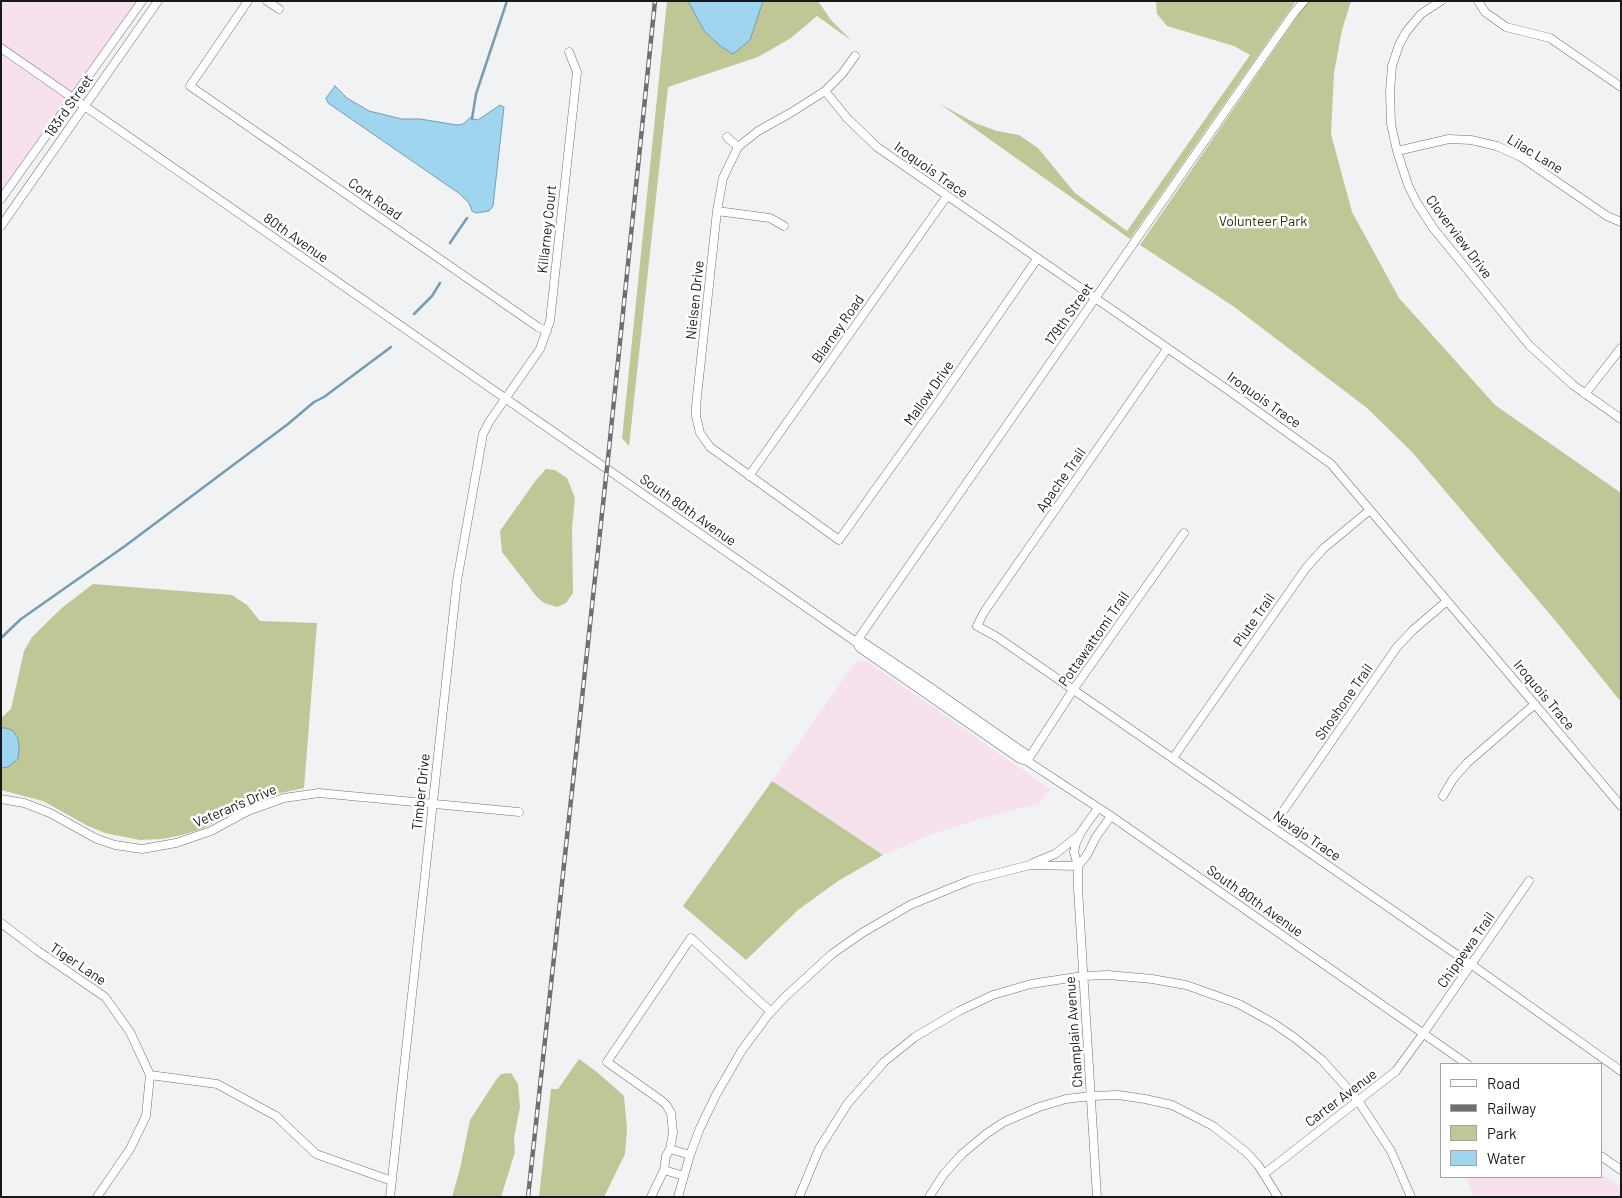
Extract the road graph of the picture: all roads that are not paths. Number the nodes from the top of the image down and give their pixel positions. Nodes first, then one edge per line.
1 (142, 1) edge
2 (158, 1) edge
3 (248, 1) edge
4 (267, 1) edge
5 (1304, 1) edge
6 (1441, 1) edge
7 (1478, 1) edge
8 (279, 9) dead end
9 (1, 48) edge
10 (569, 52) dead end
11 (855, 56) dead end
12 (1621, 87) edge
13 (825, 91) junction
14 (73, 99) junction
15 (84, 107) junction
16 (727, 137) dead end
17 (738, 147) junction
18 (1397, 151) junction
19 (947, 196) junction
20 (1, 199) edge
21 (717, 211) junction
22 (1621, 222) edge
23 (1, 226) edge
24 (784, 226) dead end
25 (1037, 259) junction
26 (1095, 299) junction
27 (548, 331) junction
28 (1621, 348) edge
29 (1167, 349) junction
30 (1584, 394) junction
31 (505, 398) junction
32 (1621, 419) edge
33 (749, 476) junction
34 (1370, 510) junction
35 (1184, 533) dead end
36 (839, 540) joint
37 (1447, 601) junction
38 (977, 626) joint
39 (856, 642) junction
40 (1073, 690) junction
41 (1535, 704) junction
42 (1173, 758) junction
43 (1027, 760) junction
44 (1443, 796) dead end
45 (1, 799) edge
46 (432, 803) junction
47 (1621, 806) edge
48 (1098, 808) junction
49 (519, 812) dead end
50 (1111, 816) junction
51 (1272, 827) junction
52 (1081, 832) junction
53 (1030, 865) junction
54 (1078, 866) junction
55 (1530, 881) dead end
56 (1, 922) edge
57 (1472, 965) junction
58 (1083, 976) junction
59 (772, 1012) junction
60 (1423, 1034) junction
61 (1466, 1063) edge
62 (1621, 1071) edge
63 (150, 1075) junction
64 (1090, 1096) junction
65 (1358, 1099) junction
66 (670, 1148) junction
67 (690, 1155) junction
68 (1602, 1157) edge
69 (664, 1170) junction
70 (1621, 1170) edge
71 (1264, 1174) junction
72 (684, 1176) junction
73 (392, 1181) junction
74 (97, 1197) edge
75 (390, 1197) edge
76 (651, 1197) edge
77 (678, 1197) edge
78 (799, 1197) edge
79 (928, 1197) edge
80 (1097, 1197) edge
81 (1278, 1197) edge
82 (1411, 1197) edge

1 - 14 street, 183rd Street
2 - 15 street, 183rd Street
3 - 27 street, Cork Road
4 - 8 street
5 - 26 street, 179th Street
6 - 18 street, Cloverview Drive
7 - 12 street
9 - 14 street
10 - 27 street, Killarney Court
11 - 13 street, Nielsen Drive
13 - 17 street, Nielsen Drive
13 - 19 street, Iroquois Trace
14 - 15 street, 80th Avenue
14 - 20 street, 183rd Street
15 - 23 street, 183rd Street
15 - 31 street, 80th Avenue
16 - 17 street
17 - 21 street, Nielsen Drive
18 - 22 street, Lilac Lane
18 - 30 street, Cloverview Drive
19 - 25 street, Iroquois Trace
19 - 33 street, Blarney Road
21 - 24 street
21 - 33 street, Nielsen Drive
25 - 26 street, Iroquois Trace
25 - 36 street, Mallow Drive
26 - 29 street, Iroquois Trace
26 - 39 street, 179th Street
27 - 31 street, Killarney Court
28 - 30 street
29 - 34 street, Iroquois Trace
29 - 38 street, Apache Trail
30 - 32 street, Cloverview Drive
31 - 39 street, South 80th Avenue
31 - 46 street, Timber Drive
33 - 36 street, Nielsen Drive
34 - 37 street, Iroquois Trace
34 - 42 street, Piute Trail
35 - 40 street, Pottawattomi Trail
37 - 41 street, Iroquois Trace
37 - 51 street, Shoshone Trail
38 - 40 street, Navajo Trace
39 - 43 street, South 80th Avenue
40 - 42 street, Navajo Trace
40 - 43 street, Pottawattomi Trail
41 - 44 street
41 - 47 street, Iroquois Trace
42 - 51 street, Navajo Trace
43 - 48 street, South 80th Avenue
45 - 46 street, Veteran's Drive
46 - 49 street, Veteran's Drive
46 - 73 street, Timber Drive
48 - 50 street, South 80th Avenue
48 - 52 street, Champlain Avenue
50 - 54 street
50 - 60 street, South 80th Avenue
51 - 57 street, Navajo Trace
52 - 53 street
52 - 54 street, Champlain Avenue
53 - 54 street
53 - 59 street
54 - 58 street, Champlain Avenue
55 - 57 street, Chippewa Trail
56 - 63 street, Tiger Lane
57 - 60 street, Chippewa Trail
57 - 62 street, Navajo Trace
58 - 64 street, Champlain Avenue
58 - 65 street
58 - 78 street
59 - 66 street
59 - 67 street
60 - 61 street, South 80th Avenue
60 - 65 street, Carter Avenue
63 - 73 street
63 - 74 street
64 - 71 street
64 - 79 street
64 - 80 street, Champlain Avenue
65 - 71 street, Carter Avenue
65 - 82 street
66 - 67 street
66 - 69 street
67 - 72 street
68 - 70 street
69 - 72 street
69 - 76 street
71 - 81 street
72 - 77 street
73 - 75 street, Timber Drive

